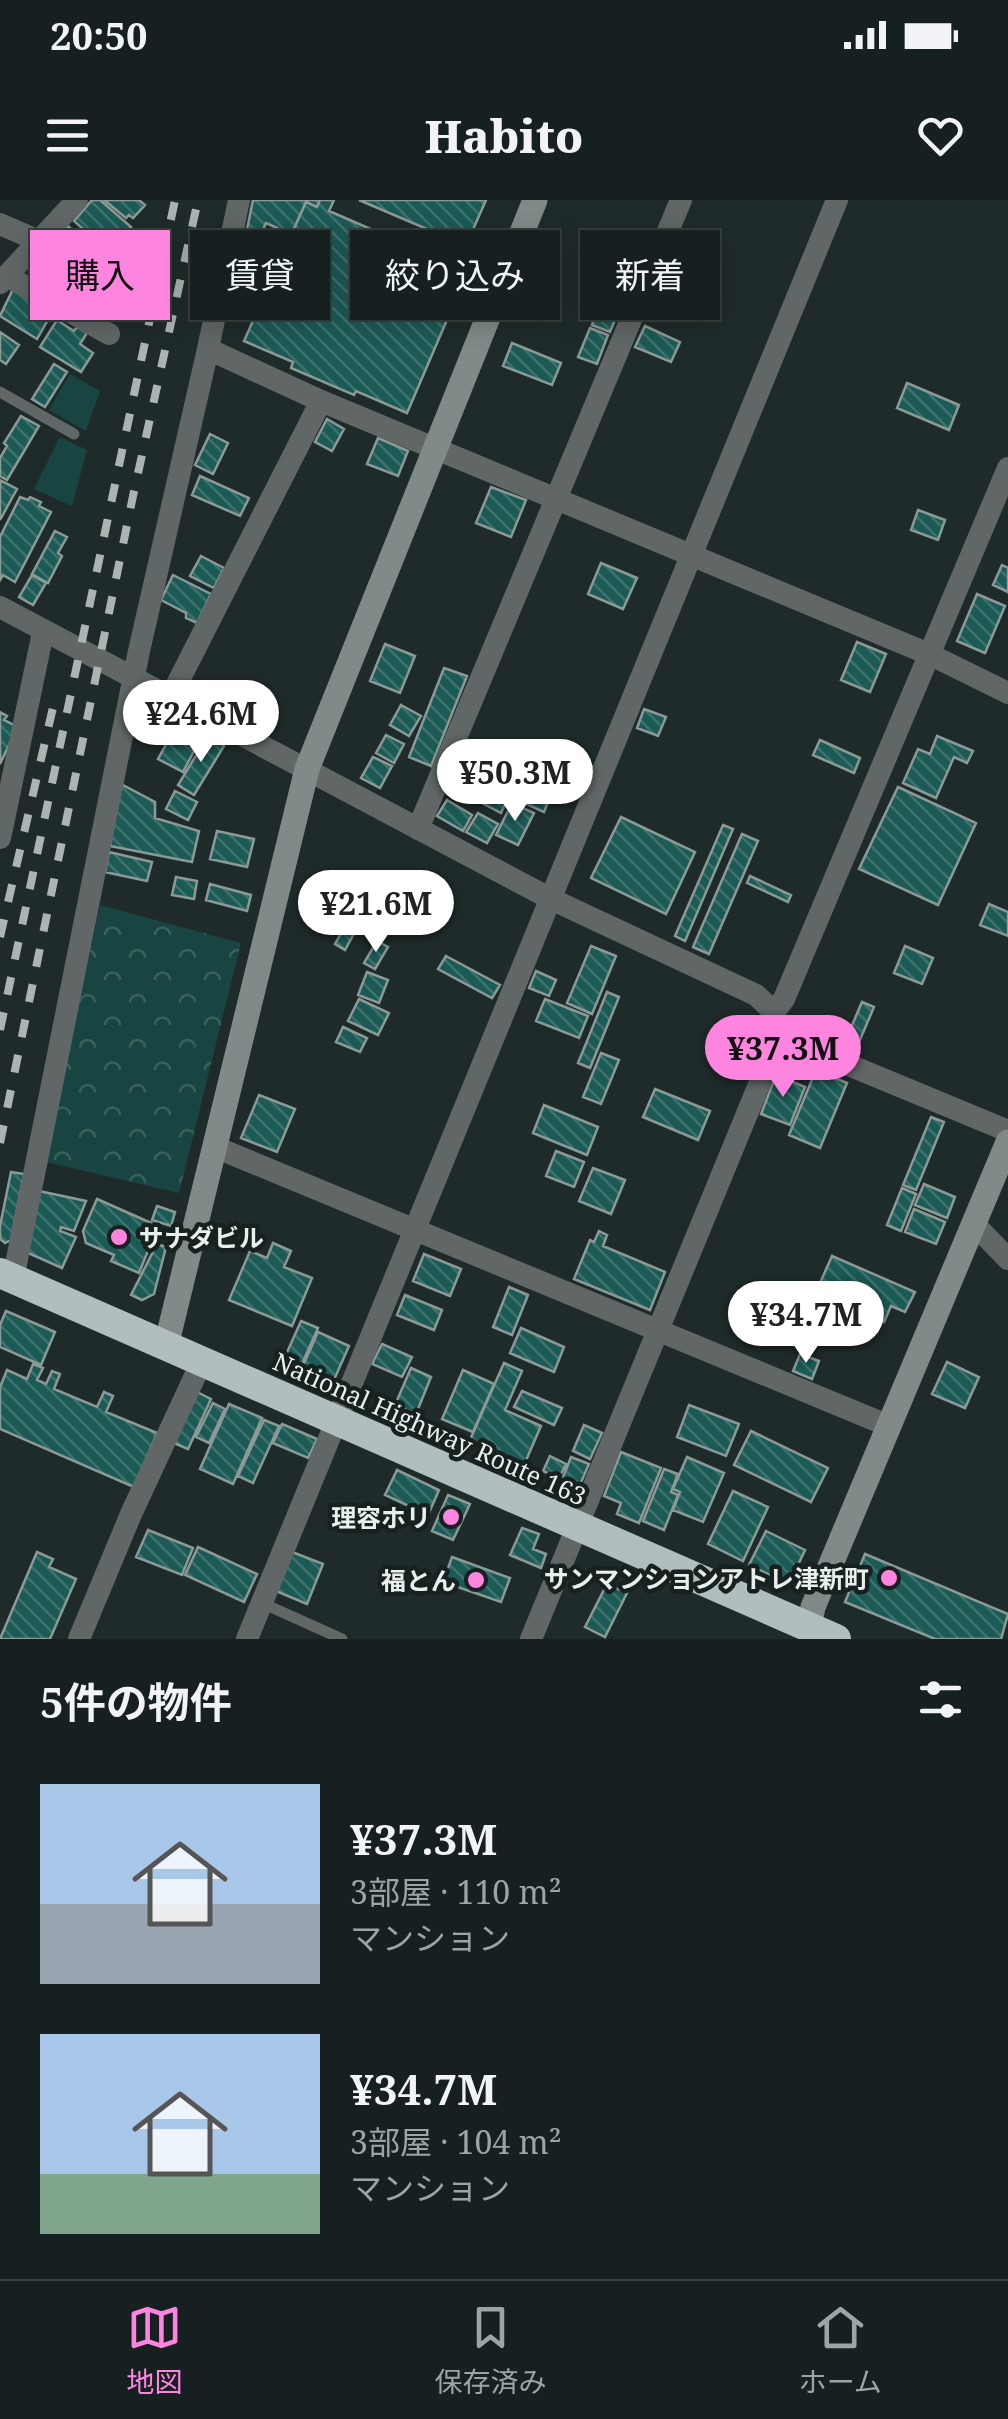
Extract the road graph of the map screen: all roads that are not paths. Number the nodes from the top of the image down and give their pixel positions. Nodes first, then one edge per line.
1 (76, 200) edge
2 (240, 200) edge
3 (535, 200) edge
4 (681, 200) edge
5 (830, 202) edge
6 (0, 224) edge
7 (49, 230) edge
8 (30, 237) edge
9 (30, 251) edge
10 (4, 279) edge
11 (109, 334) dead end
12 (208, 349) junction
13 (0, 392) edge
14 (322, 401) junction
15 (74, 434) dead end
16 (435, 448) junction
17 (1008, 468) edge
18 (556, 499) junction
19 (692, 554) junction
20 (0, 607) edge
21 (43, 632) junction
22 (931, 655) junction
23 (135, 678) junction
24 (1008, 693) edge
25 (171, 696) junction
26 (307, 770) junction
27 (3, 803) edge
28 (418, 828) junction
29 (0, 838) edge
30 (551, 899) junction
31 (774, 1012) junction
32 (779, 1036) junction
33 (1008, 1131) edge
34 (1008, 1142) edge
35 (215, 1148) junction
36 (974, 1224) junction
37 (414, 1230) junction
38 (1008, 1259) edge
39 (6, 1276) edge
40 (659, 1330) junction
41 (166, 1346) junction
42 (202, 1361) junction
43 (338, 1420) junction
44 (889, 1426) junction
45 (578, 1526) junction
46 (262, 1603) junction
47 (816, 1635) edge
48 (80, 1639) edge
49 (247, 1639) edge
50 (342, 1639) edge
51 (530, 1639) edge

1 - 7 street
2 - 12 street
3 - 16 street
4 - 18 street
5 - 19 street
6 - 8 street
9 - 10 street
10 - 11 street
12 - 14 street
12 - 23 street
13 - 15 lane
14 - 16 street
14 - 25 street
16 - 18 street
16 - 26 street
17 - 22 street
18 - 19 street
18 - 28 street
19 - 22 street
19 - 30 street
20 - 21 street
21 - 23 street
21 - 27 street
22 - 24 street
22 - 31 street
23 - 25 street
23 - 39 street
25 - 26 street
26 - 28 street
26 - 35 street
27 - 29 street
28 - 30 street
30 - 31 street
30 - 37 street
31 - 32 street
32 - 33 street
32 - 40 street
34 - 36 street
35 - 37 street
35 - 41 street
36 - 38 street
36 - 44 street
37 - 40 street
37 - 43 street
39 - 41 highway, National Highway Route 163
40 - 44 street
40 - 45 street
41 - 42 highway, National Highway Route 163
42 - 43 highway, National Highway Route 163
42 - 48 street
43 - 45 highway, National Highway Route 163
43 - 46 street
44 - 47 street
45 - 47 highway, National Highway Route 163
45 - 51 street
46 - 49 street
46 - 50 lane

